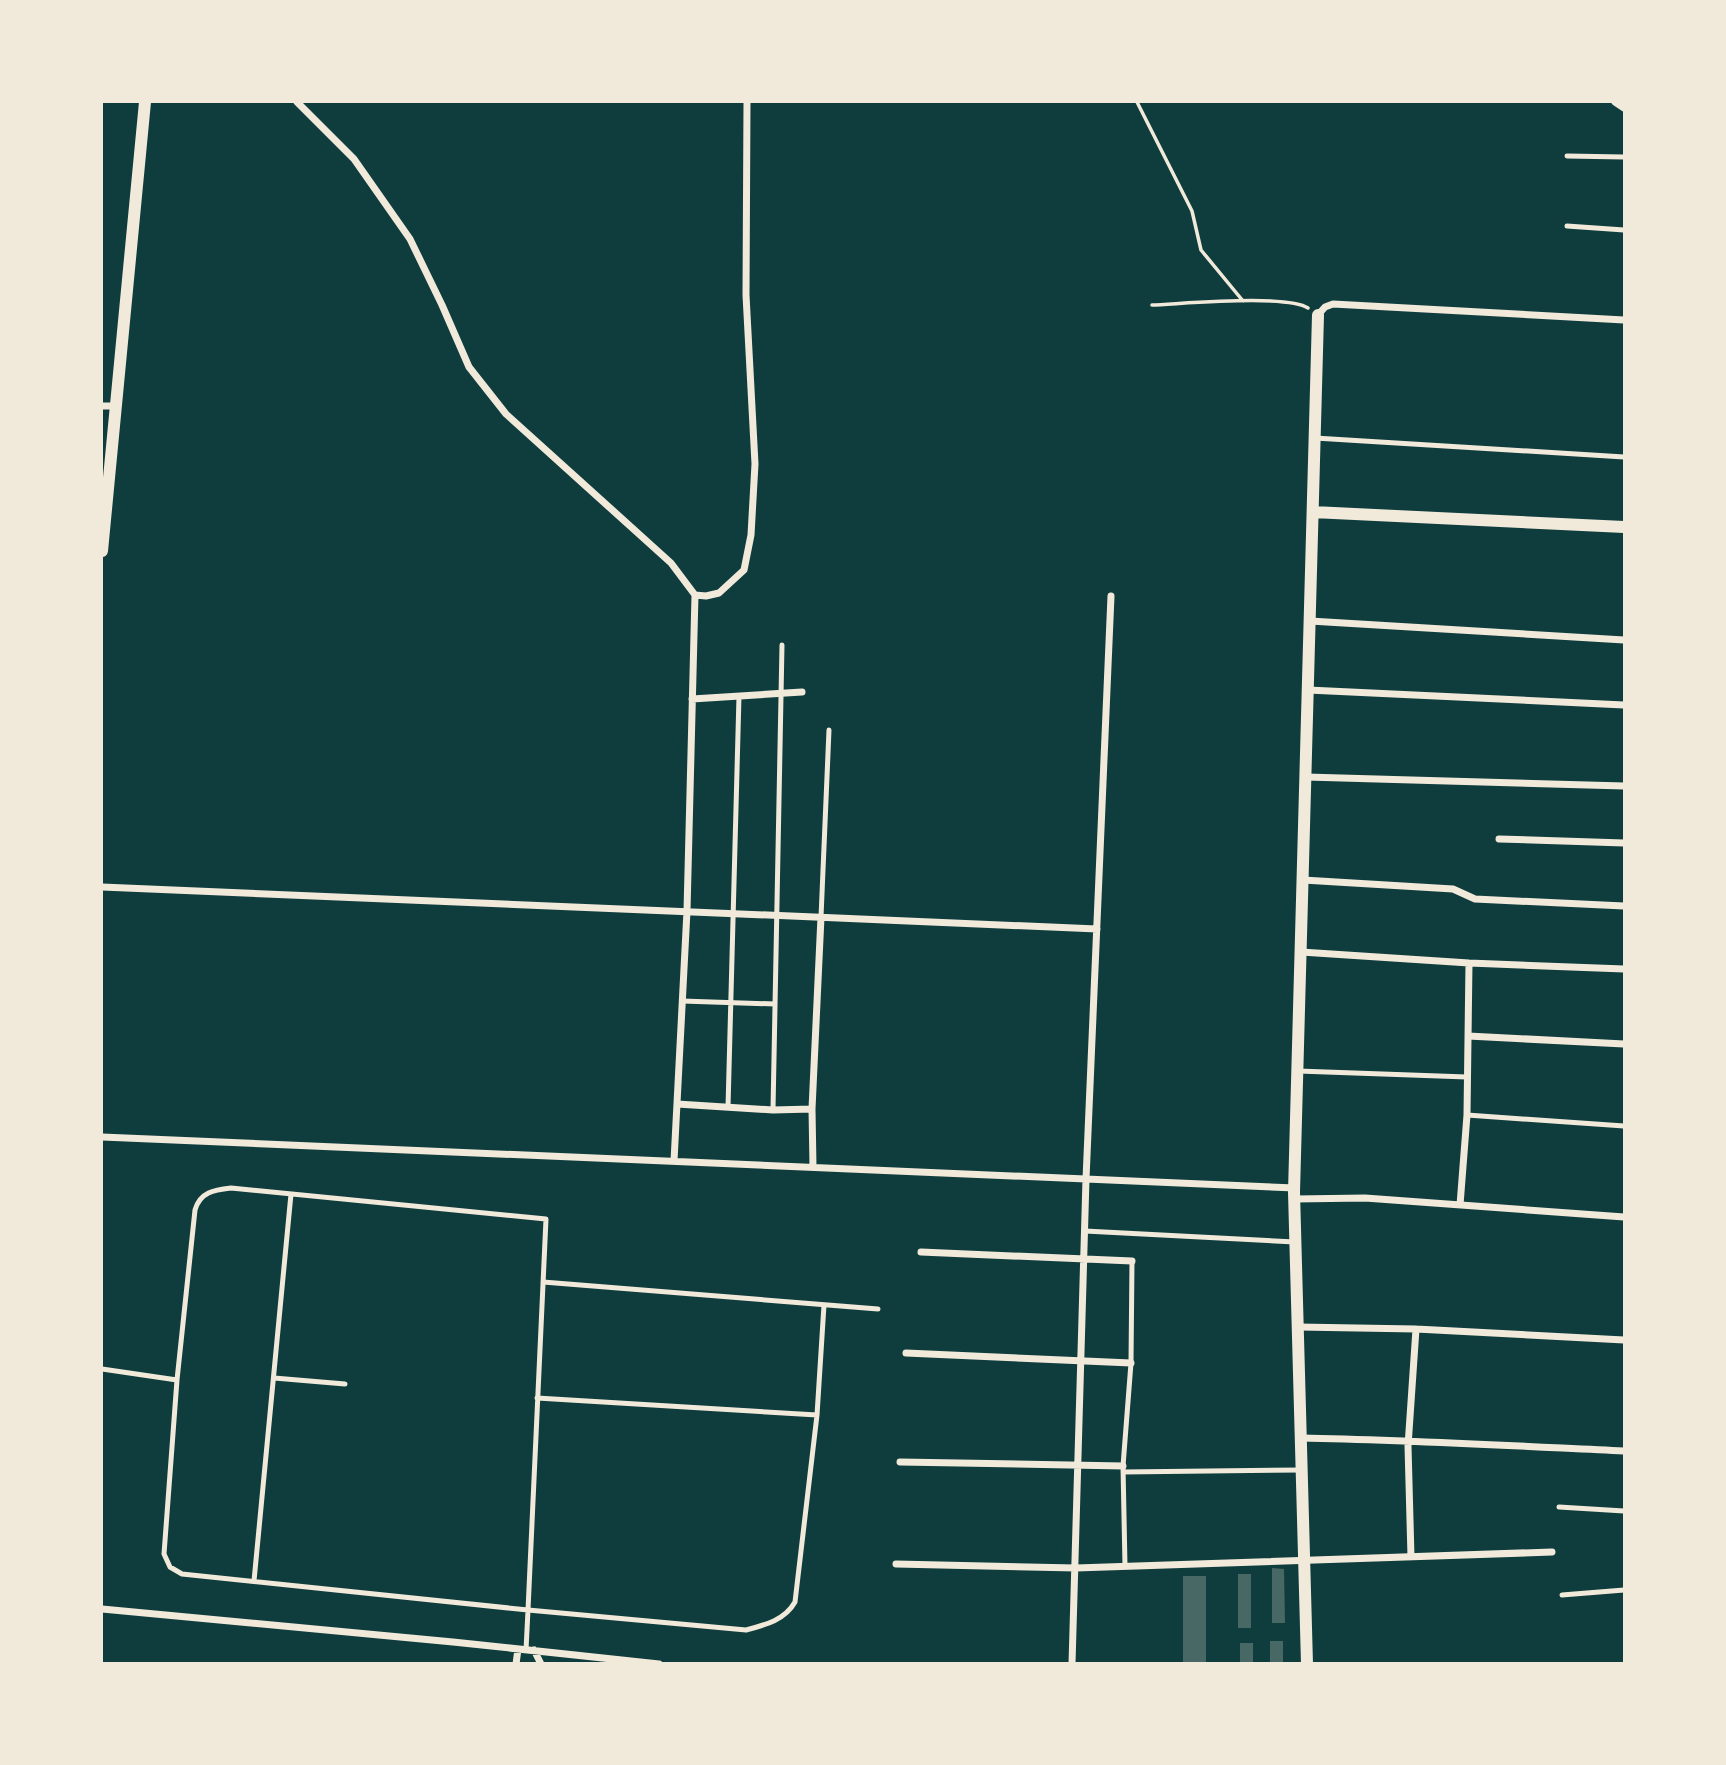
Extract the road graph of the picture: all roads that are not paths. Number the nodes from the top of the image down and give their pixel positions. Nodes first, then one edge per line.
1 (145, 102) edge
2 (297, 102) edge
3 (747, 102) edge
4 (1615, 102) edge
5 (1625, 108) edge
6 (1567, 156) dead end
7 (1625, 157) edge
8 (1567, 226) dead end
9 (1625, 230) edge
10 (1318, 315) joint
11 (1625, 320) edge
12 (115, 406) junction
13 (102, 407) edge
14 (1315, 438) junction
15 (1625, 457) edge
16 (1313, 512) junction
17 (1625, 527) edge
18 (102, 551) edge
19 (695, 595) junction
20 (1111, 596) dead end
21 (1310, 621) junction
22 (1625, 640) edge
23 (782, 645) dead end
24 (1308, 690) junction
25 (802, 692) dead end
26 (781, 694) junction
27 (739, 696) junction
28 (692, 699) junction
29 (1625, 705) edge
30 (829, 730) dead end
31 (1306, 777) junction
32 (1625, 786) edge
33 (1499, 839) dead end
34 (1625, 844) edge
35 (1303, 880) junction
36 (102, 887) edge
37 (1625, 906) edge
38 (687, 911) junction
39 (733, 913) junction
40 (778, 915) junction
41 (821, 917) junction
42 (1097, 929) junction
43 (1301, 952) junction
44 (1469, 963) junction
45 (1625, 969) edge
46 (682, 1001) junction
47 (731, 1003) junction
48 (775, 1004) junction
49 (1468, 1036) junction
50 (1625, 1044) edge
51 (1298, 1071) junction
52 (1467, 1077) junction
53 (677, 1104) junction
54 (728, 1107) junction
55 (812, 1109) junction
56 (773, 1110) junction
57 (1467, 1115) junction
58 (1625, 1126) edge
59 (102, 1137) edge
60 (674, 1161) junction
61 (813, 1167) junction
62 (1086, 1179) junction
63 (1295, 1193) junction
64 (291, 1194) junction
65 (1460, 1205) junction
66 (1625, 1217) edge
67 (1085, 1231) junction
68 (1296, 1242) junction
69 (921, 1252) dead end
70 (1084, 1259) junction
71 (1132, 1261) joint
72 (543, 1282) junction
73 (824, 1305) junction
74 (878, 1309) dead end
75 (1298, 1327) junction
76 (1416, 1329) junction
77 (1625, 1340) edge
78 (905, 1353) dead end
79 (1081, 1361) junction
80 (1131, 1363) junction
81 (102, 1369) edge
82 (274, 1378) junction
83 (177, 1380) junction
84 (345, 1384) dead end
85 (537, 1398) junction
86 (817, 1415) junction
87 (1301, 1438) junction
88 (1408, 1440) junction
89 (1625, 1451) edge
90 (900, 1462) dead end
91 (1078, 1465) junction
92 (1123, 1469) junction
93 (1302, 1470) junction
94 (1559, 1507) dead end
95 (1625, 1511) edge
96 (1552, 1552) dead end
97 (1410, 1557) junction
98 (1304, 1560) junction
99 (895, 1564) dead end
100 (1125, 1566) junction
101 (1076, 1568) junction
102 (254, 1581) junction
103 (1625, 1590) edge
104 (1562, 1595) dead end
105 (102, 1609) edge
106 (528, 1609) junction
107 (526, 1650) junction
108 (516, 1664) edge
109 (541, 1664) edge
110 (659, 1664) edge
111 (1072, 1664) edge
112 (1307, 1664) edge

1 - 12 street
2 - 19 street
3 - 19 street
4 - 5 street
6 - 7 lane
8 - 9 lane
10 - 11 street
10 - 14 street
12 - 13 street
12 - 18 street
14 - 15 lane
14 - 16 street
16 - 17 street
16 - 21 street
19 - 28 street
20 - 42 street
21 - 22 street
21 - 24 street
23 - 26 lane
24 - 29 street
24 - 31 street
25 - 26 street
26 - 27 street
26 - 40 lane
27 - 28 street
27 - 39 lane
28 - 38 street
30 - 41 lane
31 - 32 street
31 - 35 street
33 - 34 street
35 - 37 street
35 - 43 street
36 - 38 street
38 - 39 street
38 - 46 street
39 - 40 street
39 - 47 lane
40 - 41 street
40 - 48 lane
41 - 42 street
41 - 55 street
42 - 62 street
43 - 44 street
43 - 51 street
44 - 45 street
44 - 49 street
46 - 47 lane
46 - 53 street
47 - 48 lane
47 - 54 lane
48 - 56 lane
49 - 50 street
49 - 52 street
51 - 52 lane
51 - 63 street
52 - 57 street
53 - 54 street
53 - 60 street
54 - 56 street
55 - 56 street
55 - 61 street
57 - 58 lane
57 - 65 street
59 - 60 street
60 - 61 street
61 - 62 street
62 - 63 street
62 - 67 street
63 - 65 street
63 - 68 street
64 - 72 lane
64 - 82 lane
64 - 83 lane
65 - 66 street
67 - 68 lane
67 - 70 street
68 - 75 street
69 - 70 street
70 - 71 street
70 - 79 street
71 - 80 lane
72 - 73 lane
72 - 85 lane
73 - 74 lane
73 - 86 lane
75 - 76 street
75 - 87 street
76 - 77 street
76 - 88 street
78 - 79 street
79 - 80 street
79 - 91 street
80 - 92 lane
81 - 83 lane
82 - 84 lane
82 - 102 lane
83 - 102 lane
85 - 86 lane
85 - 106 lane
86 - 106 lane
87 - 88 street
87 - 93 street
88 - 89 street
88 - 97 street
90 - 91 street
91 - 92 street
91 - 101 street
92 - 93 lane
92 - 100 lane
93 - 98 street
94 - 95 lane
96 - 97 street
97 - 98 street
98 - 100 street
98 - 112 street
99 - 101 street
100 - 101 street
101 - 111 street
102 - 106 lane
103 - 104 lane
105 - 107 street
106 - 107 lane
107 - 108 street
107 - 109 street
107 - 110 street

